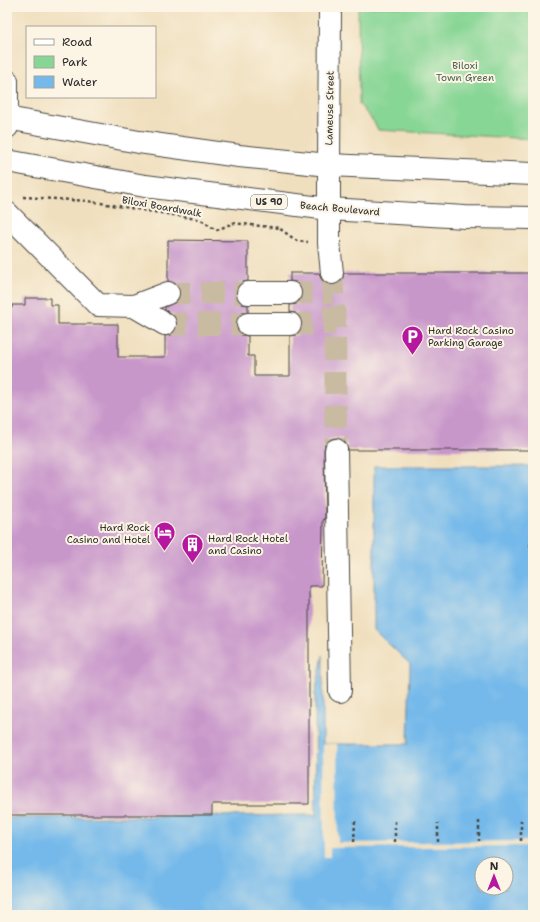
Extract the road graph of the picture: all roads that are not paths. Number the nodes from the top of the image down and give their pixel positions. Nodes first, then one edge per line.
1 (330, 7) edge
2 (7, 82) edge
3 (7, 118) edge
4 (7, 126) edge
5 (7, 161) edge
6 (328, 165) junction
7 (533, 174) edge
8 (329, 209) junction
9 (7, 213) edge
10 (533, 218) edge
11 (332, 273) tunnel mouth
12 (248, 292) tunnel mouth
13 (290, 292) tunnel mouth
14 (168, 293) tunnel mouth
15 (134, 306) junction
16 (165, 324) tunnel mouth
17 (248, 324) tunnel mouth
18 (290, 324) tunnel mouth
19 (336, 450) tunnel mouth
20 (340, 691) dead end

1 - 6 main road, Lameuse Street
2 - 3 main road
3 - 4 main road
3 - 6 main road
5 - 8 main road, Beach Boulevard / US 90
6 - 7 main road
6 - 8 main road, Lameuse Street
8 - 10 main road, Beach Boulevard / US 90
8 - 11 main road, Lameuse Street
9 - 15 main road
12 - 13 main road
14 - 15 main road
15 - 16 main road
17 - 18 main road
19 - 20 main road

